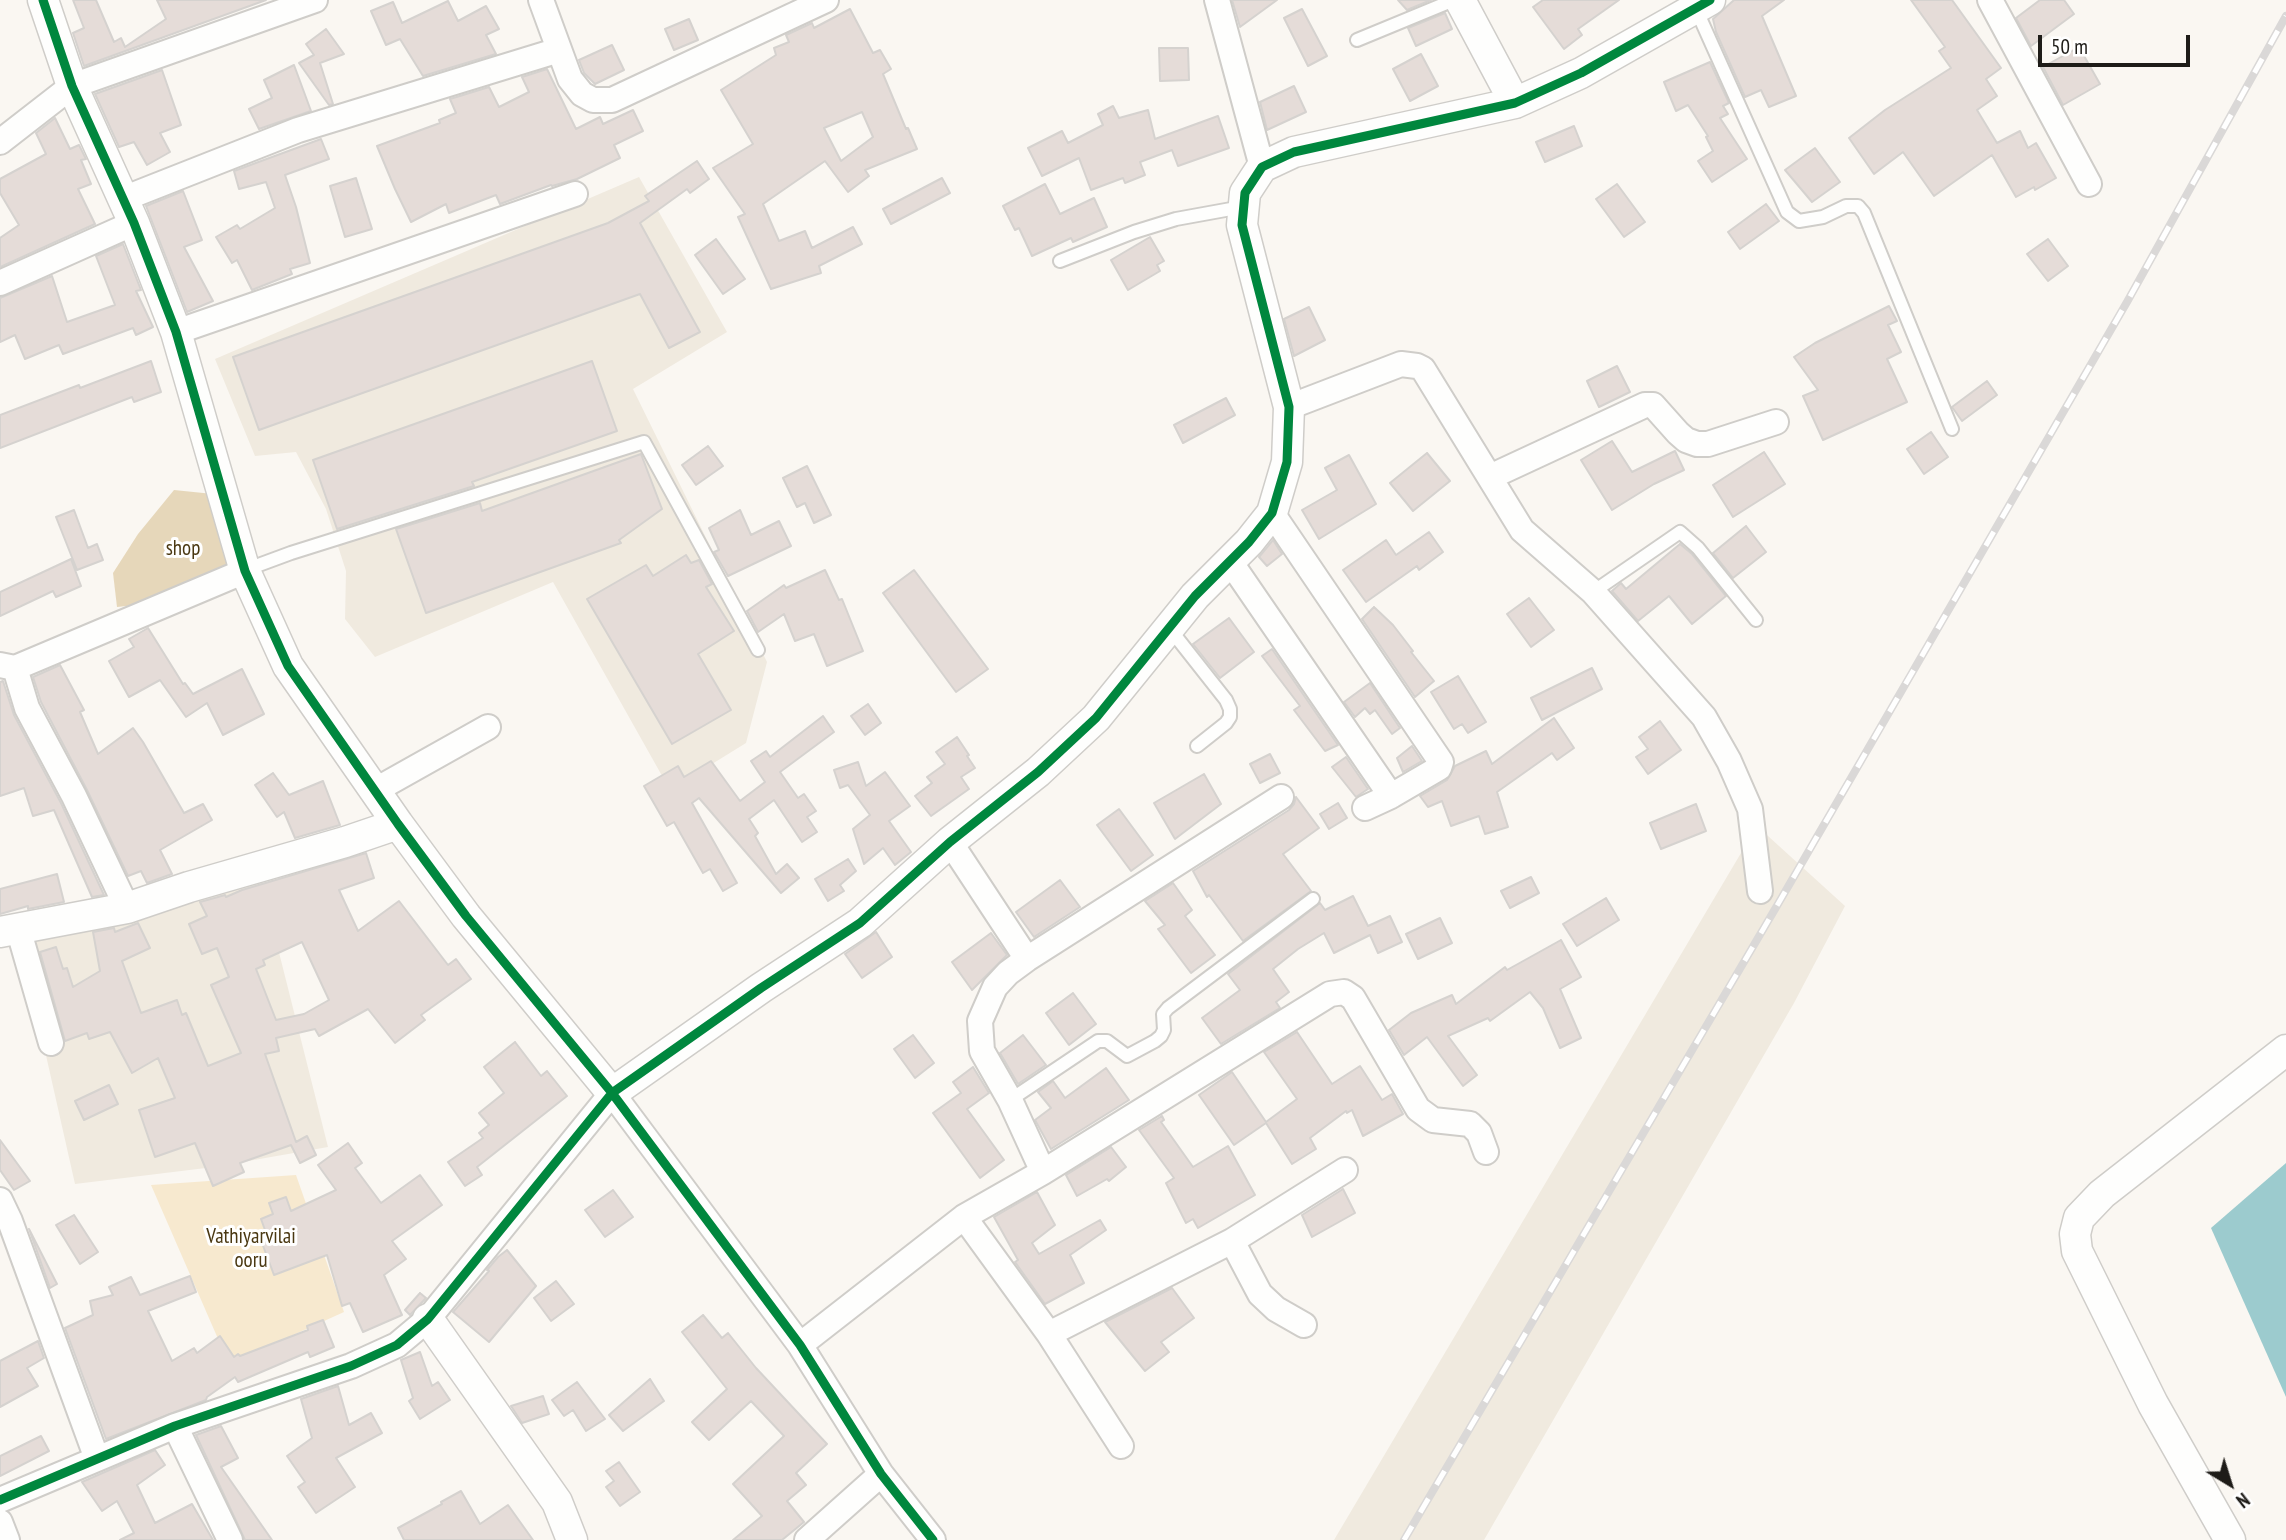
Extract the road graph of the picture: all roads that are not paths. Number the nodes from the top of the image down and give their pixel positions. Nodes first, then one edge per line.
1 (43, 0) edge
2 (315, 0) edge
3 (541, 0) edge
4 (826, 0) edge
5 (1217, 0) edge
6 (1454, 0) edge
7 (1460, 0) edge
8 (1990, 0) edge
9 (1703, 5) edge
10 (786, 9) edge
11 (1357, 40) dead end
12 (559, 50) junction
13 (72, 86) junction
14 (1515, 103) junction
15 (0, 142) edge
16 (1262, 167) junction
17 (2089, 184) dead end
18 (575, 194) dead end
19 (1242, 207) junction
20 (128, 211) junction
21 (1060, 261) dead end
22 (0, 283) edge
23 (176, 332) junction
24 (1289, 407) junction
25 (1776, 422) dead end
26 (1952, 429) dead end
27 (1490, 477) junction
28 (1272, 513) junction
29 (1230, 560) junction
30 (256, 566) junction
31 (1593, 592) junction
32 (1756, 620) dead end
33 (1170, 628) junction
34 (758, 650) dead end
35 (8, 666) edge
36 (488, 727) dead end
37 (1197, 746) dead end
38 (374, 791) junction
39 (1391, 796) junction
40 (1281, 797) dead end
41 (1365, 808) dead end
42 (398, 824) junction
43 (950, 842) junction
44 (1760, 891) dead end
45 (1313, 899) dead end
46 (127, 908) junction
47 (9, 930) edge
48 (1027, 959) junction
49 (51, 1042) dead end
50 (2286, 1050) edge
51 (612, 1093) junction
52 (1010, 1100) junction
53 (1486, 1152) dead end
54 (1345, 1170) dead end
55 (1043, 1172) junction
56 (0, 1199) edge
57 (964, 1217) junction
58 (1232, 1241) junction
59 (428, 1319) junction
60 (1304, 1325) dead end
61 (1049, 1334) junction
62 (800, 1345) junction
63 (175, 1426) junction
64 (1121, 1446) dead end
65 (97, 1459) junction
66 (881, 1475) junction
67 (0, 1500) edge
68 (0, 1522) edge
69 (7, 1540) edge
70 (230, 1540) edge
71 (572, 1540) edge
72 (807, 1540) edge
73 (933, 1540) edge
74 (2230, 1540) edge

1 - 13 street
2 - 13 street
3 - 12 street
4 - 10 street
5 - 16 street
6 - 11 lane
7 - 14 street
8 - 17 street
9 - 14 street
9 - 26 lane
10 - 12 street
12 - 20 street
13 - 15 street
13 - 20 street
14 - 16 street
16 - 19 street
18 - 23 street
19 - 21 lane
19 - 24 street
20 - 22 street
20 - 23 street
23 - 30 street
24 - 27 street
24 - 28 street
25 - 27 street
27 - 31 street
28 - 29 street
28 - 39 street
29 - 33 street
29 - 39 street
30 - 34 lane
30 - 35 street
30 - 38 street
31 - 32 lane
31 - 44 street
33 - 37 lane
33 - 43 street
35 - 46 street
36 - 38 street
38 - 42 street
39 - 41 street
40 - 48 street
42 - 46 street
42 - 51 street
43 - 48 street
43 - 51 street
45 - 52 lane
46 - 47 street
47 - 49 street
48 - 52 street
50 - 74 street
51 - 59 street
51 - 62 street
52 - 55 street
53 - 55 street
54 - 58 street
55 - 57 street
56 - 65 street
57 - 61 street
57 - 62 street
58 - 60 street
58 - 61 street
59 - 63 street
59 - 71 street
61 - 64 street
62 - 66 street
63 - 65 street
63 - 70 street
65 - 67 street
66 - 72 street
66 - 73 street
68 - 69 street

